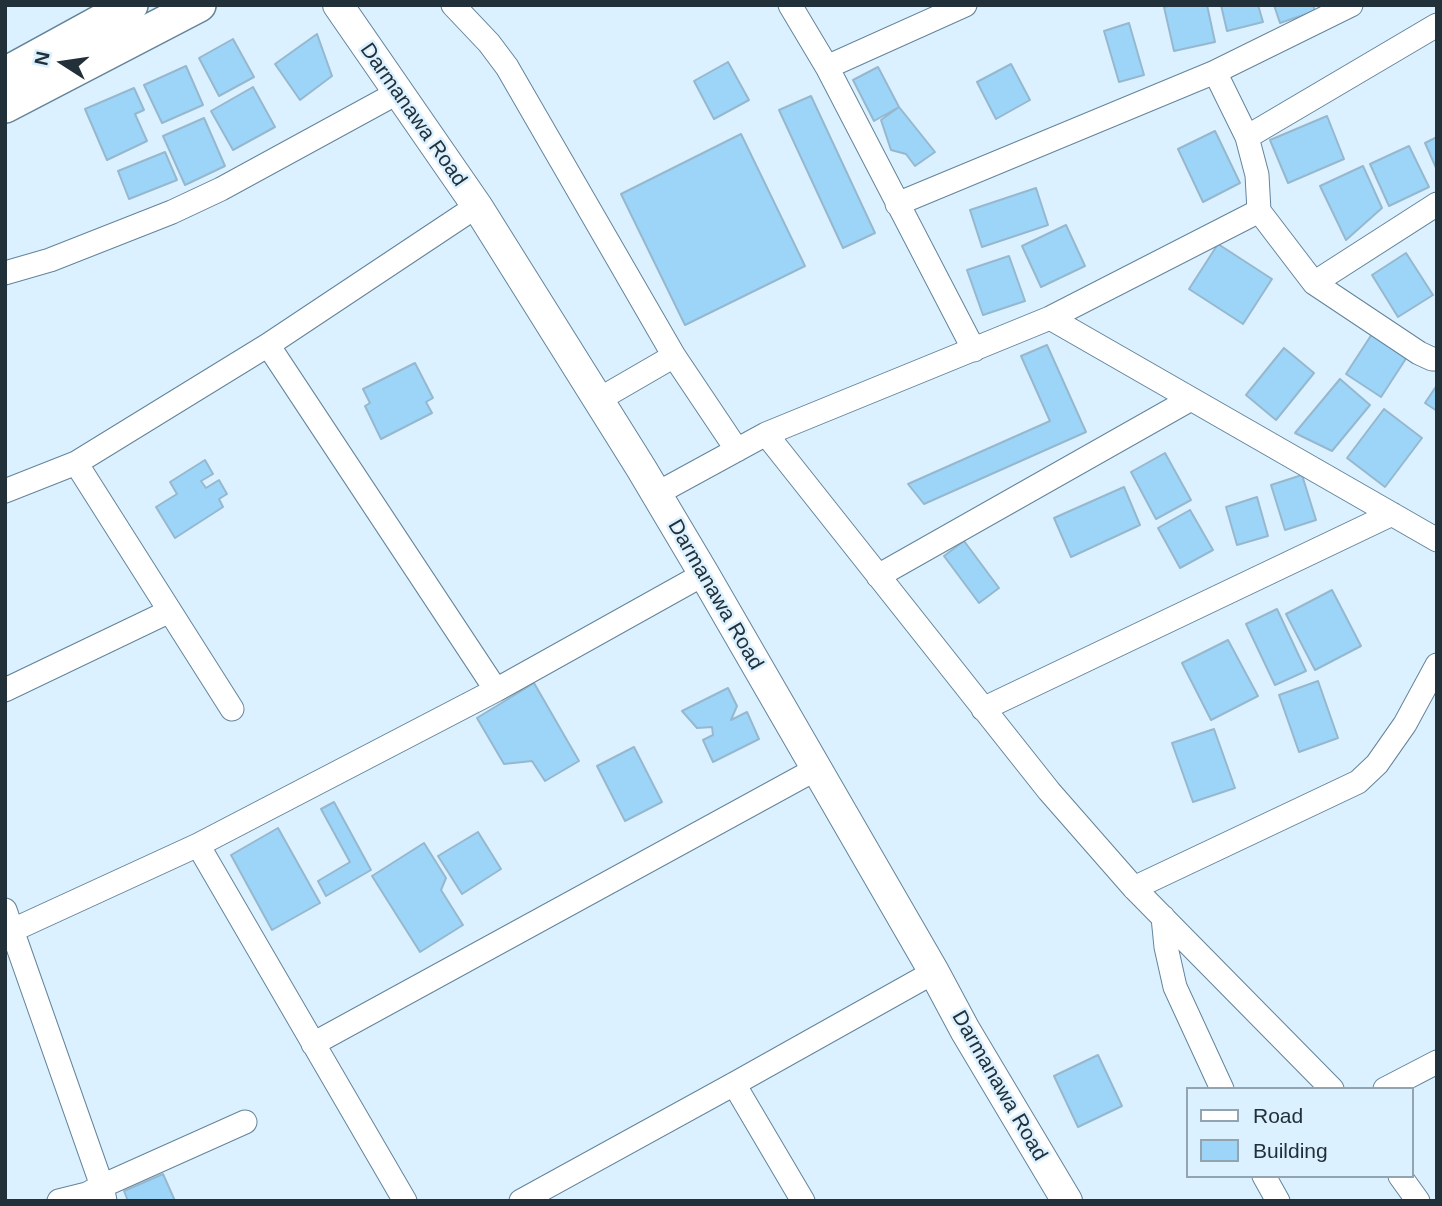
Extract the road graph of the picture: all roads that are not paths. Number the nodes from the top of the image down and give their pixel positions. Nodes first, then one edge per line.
1 (131, 5) edge
2 (199, 5) edge
3 (338, 5) edge
4 (453, 5) edge
5 (790, 5) edge
6 (965, 5) edge
7 (1351, 5) edge
8 (1437, 25) edge
9 (827, 67) junction
10 (1215, 72) junction
11 (5, 74) edge
12 (397, 93) junction
13 (5, 106) edge
14 (1248, 137) junction
15 (897, 204) junction
16 (1437, 204) edge
17 (477, 206) junction
18 (1259, 211) junction
19 (5, 273) edge
20 (1314, 283) junction
21 (1050, 318) junction
22 (268, 345) junction
23 (974, 350) junction
24 (674, 356) junction
25 (1437, 359) edge
26 (1191, 399) junction
27 (598, 400) junction
28 (765, 435) junction
29 (737, 450) junction
30 (76, 463) junction
31 (5, 491) edge
32 (656, 494) junction
33 (1392, 514) junction
34 (1437, 540) edge
35 (704, 574) junction
36 (878, 576) junction
37 (170, 611) junction
38 (1437, 665) edge
39 (5, 690) edge
40 (496, 690) junction
41 (232, 709) dead end
42 (983, 709) junction
43 (816, 769) junction
44 (198, 845) junction
45 (1134, 888) junction
46 (1163, 917) junction
47 (9, 920) edge
48 (934, 972) junction
49 (313, 1044) junction
50 (1437, 1062) edge
51 (734, 1084) junction
52 (1221, 1087) edge
53 (1330, 1087) edge
54 (1389, 1087) edge
55 (245, 1122) dead end
56 (1265, 1178) edge
57 (1401, 1178) edge
58 (104, 1193) edge
59 (533, 1198) edge
60 (59, 1201) edge
61 (405, 1201) edge
62 (803, 1201) edge
63 (1067, 1201) edge
64 (1278, 1201) edge
65 (1418, 1201) edge

1 - 11 main road
2 - 13 main road
3 - 12 street, Darmanawa Road
4 - 24 street
5 - 9 street
6 - 9 street
7 - 10 street
8 - 14 street
9 - 15 street
10 - 14 street
10 - 15 street
12 - 17 street, Darmanawa Road
12 - 19 street
14 - 18 street
15 - 23 street
16 - 20 street
17 - 22 street
17 - 27 street, Darmanawa Road
18 - 20 street
18 - 21 street
20 - 25 street
21 - 23 street
21 - 26 street
22 - 30 street
22 - 40 street
23 - 28 street
24 - 27 street
24 - 29 street
26 - 33 street
26 - 36 street
27 - 32 street, Darmanawa Road
28 - 29 street
28 - 36 street
29 - 32 street
30 - 31 street
30 - 37 street
32 - 35 street, Darmanawa Road
33 - 34 street
33 - 42 street
35 - 40 street
35 - 43 street, Darmanawa Road
36 - 42 street
37 - 39 street
37 - 41 street
38 - 45 street
40 - 44 street
42 - 45 street
43 - 48 street, Darmanawa Road
43 - 49 street
44 - 47 street
44 - 49 street
45 - 46 street
46 - 52 street
46 - 53 street
47 - 58 street
48 - 51 street
48 - 63 street, Darmanawa Road
49 - 61 street
50 - 54 street
51 - 59 street
51 - 62 street
55 - 58 street
56 - 64 street
57 - 65 street
58 - 60 street

